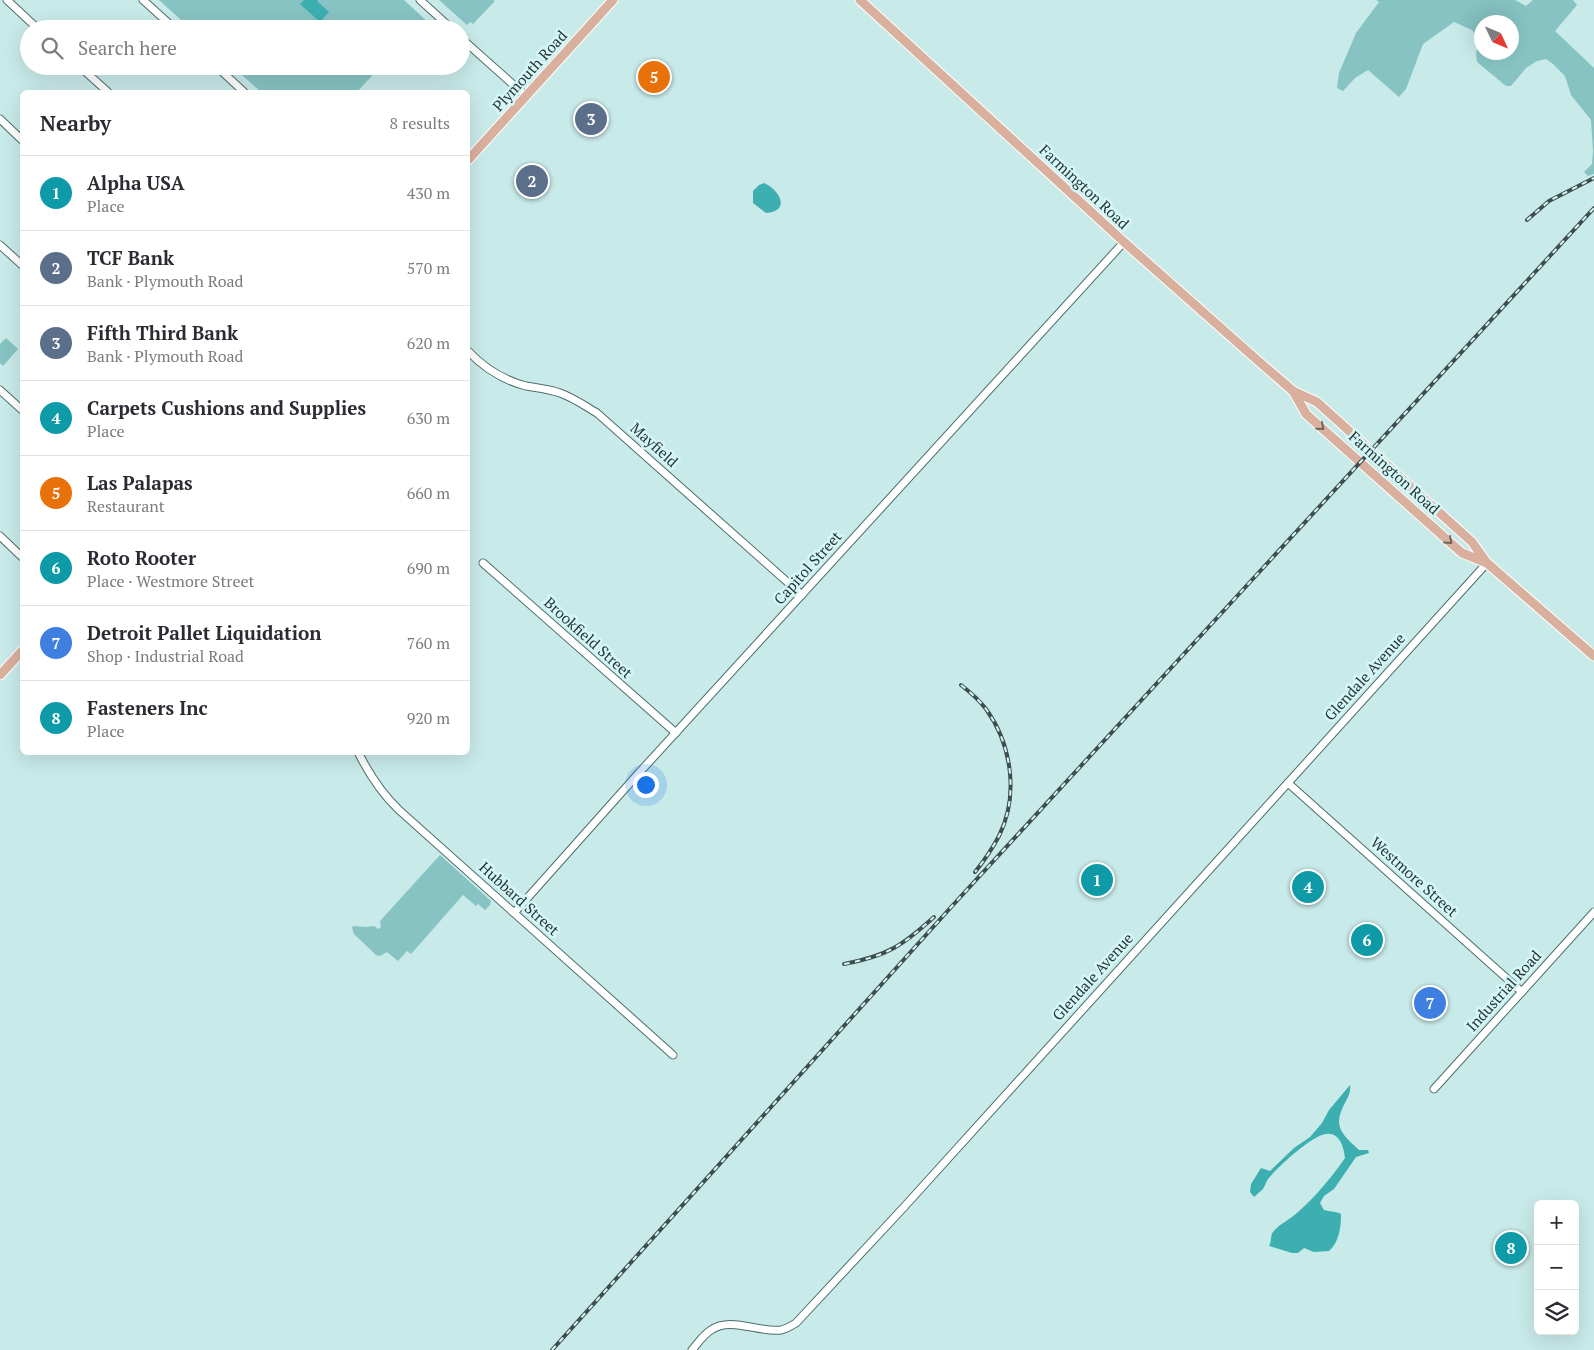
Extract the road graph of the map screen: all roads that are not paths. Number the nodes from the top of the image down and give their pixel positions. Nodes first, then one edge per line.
1 (6, 0) edge
2 (143, 0) edge
3 (420, 0) edge
4 (613, 0) edge
5 (860, 0) edge
6 (28, 20) edge
7 (165, 20) edge
8 (442, 20) edge
9 (470, 46) edge
10 (89, 75) edge
11 (226, 75) edge
12 (106, 90) edge
13 (242, 90) edge
14 (526, 96) junction
15 (0, 119) edge
16 (20, 138) edge
17 (470, 158) edge
18 (1124, 242) junction
19 (0, 245) edge
20 (20, 263) edge
21 (470, 353) edge
22 (0, 390) edge
23 (1293, 391) junction
24 (20, 408) edge
25 (0, 536) edge
26 (20, 555) edge
27 (1487, 562) junction
28 (483, 563) dead end
29 (802, 595) junction
30 (20, 653) edge
31 (1594, 656) edge
32 (0, 675) edge
33 (676, 733) junction
34 (360, 755) edge
35 (1288, 783) junction
36 (1594, 912) edge
37 (514, 913) junction
38 (1522, 992) junction
39 (673, 1055) dead end
40 (1434, 1089) dead end
41 (692, 1350) edge

1 - 6 street
2 - 7 street
3 - 8 street
4 - 14 main road, Plymouth Road
5 - 18 main road, Farmington Road
9 - 14 street
10 - 12 street
11 - 13 street
14 - 17 main road, Plymouth Road
15 - 16 street
18 - 23 main road, Farmington Road
18 - 29 street, Capitol Street
19 - 20 street
21 - 29 street, Mayfield
22 - 24 street
23 - 27 main road, Farmington Road
23 -> 27 main road, Farmington Road
25 - 26 street
27 - 31 main road, Farmington Road
27 - 35 street, Glendale Avenue
28 - 33 street, Brookfield Street
29 - 33 street, Capitol Street
30 - 32 main road
33 - 37 street, Capitol Street
34 - 37 street, Hubbard Street
35 - 38 street, Westmore Street
35 - 41 street, Glendale Avenue
36 - 38 street, Industrial Road
37 - 39 street, Hubbard Street
38 - 40 street, Industrial Road

